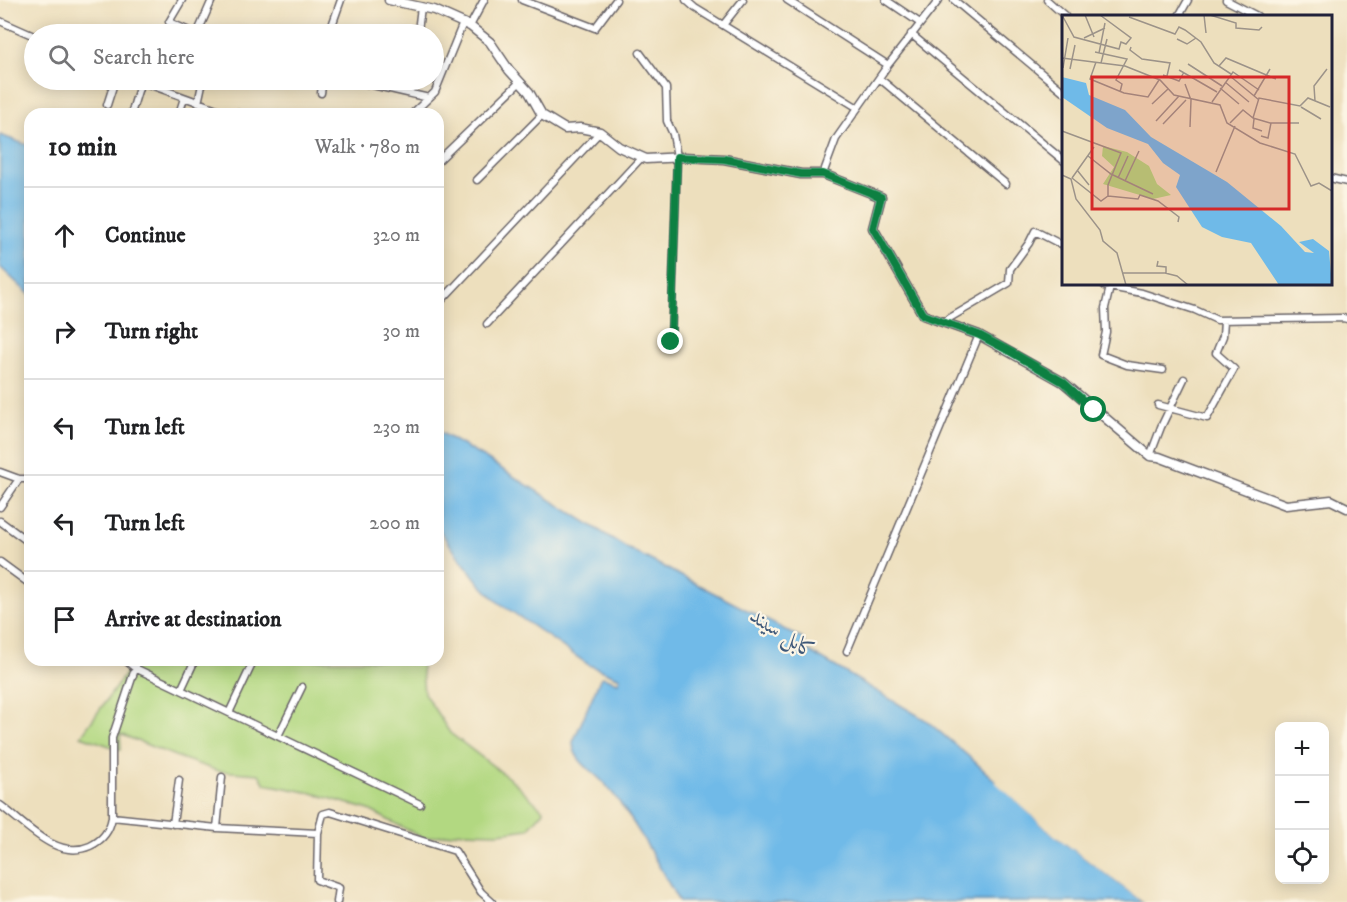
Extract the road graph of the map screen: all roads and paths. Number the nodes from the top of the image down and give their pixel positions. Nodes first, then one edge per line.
1 (182, 0) edge
2 (212, 0) edge
3 (341, 0) edge
4 (389, 0) edge
5 (484, 0) edge
6 (522, 0) edge
7 (616, 0) edge
8 (686, 0) edge
9 (743, 0) edge
10 (787, 0) edge
11 (886, 0) edge
12 (939, 0) edge
13 (954, 0) edge
14 (1047, 0) edge
15 (1188, 0) edge
16 (1226, 0) edge
17 (421, 7) junction
18 (1064, 15) edge
19 (1180, 15) edge
20 (1255, 15) edge
21 (0, 21) edge
22 (920, 23) junction
23 (174, 24) edge
24 (201, 24) edge
25 (333, 24) edge
26 (419, 24) edge
27 (467, 25) junction
28 (723, 25) junction
29 (24, 32) edge
30 (911, 34) junction
31 (640, 53) dead end
32 (888, 65) junction
33 (444, 73) edge
34 (879, 78) junction
35 (520, 82) junction
36 (112, 90) edge
37 (137, 90) edge
38 (164, 90) edge
39 (201, 90) edge
40 (321, 90) edge
41 (394, 90) edge
42 (436, 90) edge
43 (1062, 90) edge
44 (321, 93) dead end
45 (184, 98) junction
46 (429, 98) junction
47 (198, 103) junction
48 (107, 105) dead end
49 (132, 108) edge
50 (181, 108) edge
51 (211, 108) edge
52 (418, 108) edge
53 (858, 108) junction
54 (542, 115) junction
55 (600, 132) junction
56 (444, 155) edge
57 (642, 157) junction
58 (677, 157) junction
59 (1062, 159) edge
60 (823, 174) junction
61 (1332, 178) edge
62 (477, 180) dead end
63 (1347, 182) edge
64 (1006, 184) dead end
65 (1062, 245) edge
66 (1105, 285) edge
67 (444, 298) edge
68 (1347, 319) edge
69 (1224, 320) junction
70 (943, 322) junction
71 (487, 324) dead end
72 (979, 335) junction
73 (671, 342) dead end
74 (1163, 370) dead end
75 (1184, 379) dead end
76 (1158, 405) dead end
77 (1172, 408) junction
78 (1150, 456) junction
79 (0, 472) edge
80 (19, 479) junction
81 (24, 479) edge
82 (0, 507) edge
83 (1347, 508) edge
84 (0, 522) edge
85 (24, 539) edge
86 (0, 562) edge
87 (24, 580) edge
88 (847, 651) dead end
89 (132, 666) edge
90 (192, 666) edge
91 (251, 666) edge
92 (135, 668) junction
93 (302, 687) dead end
94 (181, 690) junction
95 (229, 713) junction
96 (278, 736) junction
97 (222, 777) dead end
98 (179, 780) dead end
99 (0, 804) edge
100 (420, 804) dead end
101 (112, 817) junction
102 (173, 824) junction
103 (217, 828) junction
104 (318, 833) junction
105 (337, 902) edge
106 (492, 902) edge

1 - 23 street
2 - 24 street
3 - 25 street
4 - 17 street
5 - 27 street
6 - 7 street
8 - 28 street
9 - 28 street
10 - 32 street
11 - 22 street
12 - 22 street
13 - 43 street
14 - 18 street
15 - 19 street
16 - 20 street
17 - 26 street
17 - 27 street
21 - 29 street
22 - 30 street
27 - 33 street
27 - 35 street
28 - 53 street
30 - 32 street
30 - 59 street
31 - 58 street
32 - 34 street
34 - 53 street
34 - 64 street
35 - 54 street
35 - 56 street
36 - 48 street
37 - 49 street
38 - 45 street
39 - 47 street
40 - 44 street
41 - 46 street
42 - 46 street
45 - 47 street
45 - 50 street
46 - 52 street
47 - 51 street
53 - 60 street
54 - 55 street
54 - 62 street
55 - 57 street
55 - 67 street
57 - 58 street
57 - 71 street
58 - 60 street
58 - 73 street
60 - 70 street
61 - 63 street
65 - 70 street
66 - 69 street
66 - 74 street
68 - 69 street
69 - 77 street
70 - 72 street
72 - 78 street
72 - 88 street
75 - 77 street
76 - 77 street
77 - 78 street
78 - 83 street
79 - 80 street
80 - 81 street
80 - 82 street
84 - 85 street
86 - 87 street
89 - 92 street
90 - 94 street
91 - 95 street
92 - 94 street
92 - 101 street
93 - 96 street
94 - 95 street
95 - 96 street
96 - 100 street
97 - 103 street
98 - 102 street
99 - 101 street
101 - 102 street
102 - 103 street
103 - 104 street
104 - 105 street
104 - 106 street

